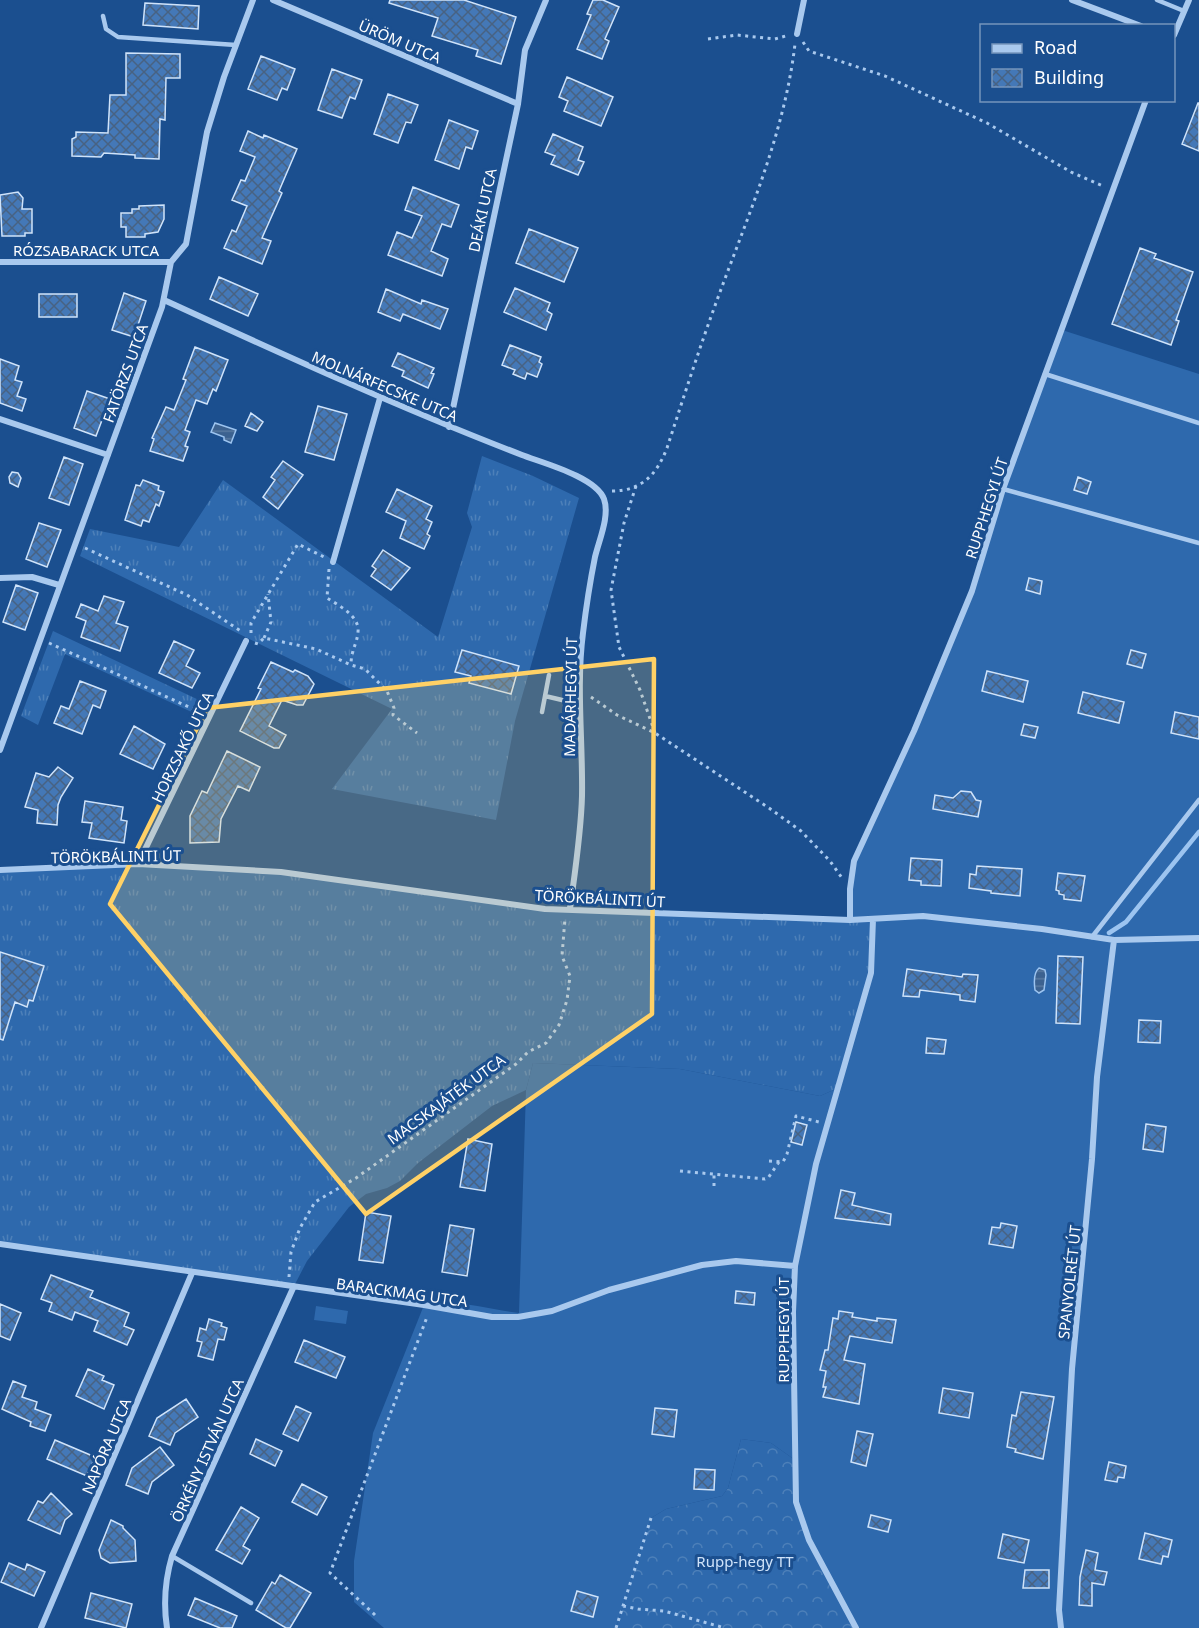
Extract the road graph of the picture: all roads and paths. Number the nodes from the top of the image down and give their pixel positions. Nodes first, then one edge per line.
1 (252, 0) edge
2 (273, 0) edge
3 (546, 0) edge
4 (804, 0) edge
5 (1072, 0) edge
6 (1157, 0) edge
7 (1189, 0) edge
8 (1184, 11) junction
9 (103, 16) dead end
10 (1136, 24) edge
11 (1175, 30) edge
12 (797, 34) junction
13 (708, 39) dead end
14 (236, 45) junction
15 (1145, 102) edge
16 (518, 104) junction
17 (1113, 189) junction
18 (0, 262) edge
19 (171, 262) junction
20 (164, 300) junction
21 (1046, 374) junction
22 (380, 398) junction
23 (0, 419) edge
24 (1199, 423) edge
25 (449, 427) junction
26 (108, 455) junction
27 (636, 486) junction
28 (598, 489) junction
29 (1004, 489) junction
30 (75, 543) junction
31 (1199, 543) edge
32 (333, 562) junction
33 (0, 578) edge
34 (59, 585) junction
35 (268, 594) junction
36 (264, 638) junction
37 (40, 639) junction
38 (246, 641) joint
39 (351, 665) junction
40 (549, 675) dead end
41 (579, 690) junction
42 (546, 696) junction
43 (579, 704) junction
44 (542, 712) dead end
45 (210, 717) junction
46 (655, 733) junction
47 (417, 734) dead end
48 (0, 750) edge
49 (1199, 800) edge
50 (138, 864) junction
51 (0, 870) edge
52 (850, 889) junction
53 (570, 909) junction
54 (873, 919) junction
55 (850, 920) junction
56 (1092, 937) junction
57 (1199, 938) edge
58 (1114, 940) junction
59 (827, 1124) junction
60 (769, 1161) dead end
61 (779, 1162) junction
62 (680, 1171) dead end
63 (714, 1174) junction
64 (714, 1186) dead end
65 (0, 1244) edge
66 (795, 1266) junction
67 (192, 1273) junction
68 (294, 1286) junction
69 (430, 1307) junction
70 (651, 1518) dead end
71 (172, 1556) junction
72 (251, 1603) dead end
73 (623, 1606) junction
74 (375, 1614) dead end
75 (41, 1628) edge
76 (167, 1628) edge
77 (616, 1628) edge
78 (725, 1628) edge
79 (856, 1628) edge
80 (1060, 1628) edge

1 - 14 street, FATÖRZS UTCA
2 - 16 street, ÜRÖM UTCA
3 - 16 street, DEÁKI UTCA
4 - 12 street
5 - 10 street
6 - 8 lane
7 - 8 street
8 - 11 street
9 - 14 lane
12 - 13 path
12 - 17 path
12 - 27 path
14 - 19 street, FATÖRZS UTCA
15 - 17 street, RUPPHEGYI ÚT
16 - 25 street, DEÁKI UTCA
17 - 21 street, RUPPHEGYI ÚT
18 - 19 street, RÓZSABARACK UTCA
19 - 20 street, FATÖRZS UTCA
20 - 22 street, MOLNÁRFECSKE UTCA
20 - 26 street, FATÖRZS UTCA
21 - 24 lane
21 - 29 street, RUPPHEGYI ÚT
22 - 25 street, MOLNÁRFECSKE UTCA
22 - 32 street
23 - 26 street
25 - 28 street, MOLNÁRFECSKE UTCA
26 - 30 street, FATÖRZS UTCA
27 - 28 path
27 - 46 path
28 - 41 street, MADÁRHEGYI ÚT
29 - 31 lane
29 - 52 street, RUPPHEGYI ÚT
30 - 34 street, FATÖRZS UTCA
30 - 38 path
32 - 35 path
32 - 39 path
33 - 34 street
34 - 37 street, FATÖRZS UTCA
35 - 36 path
35 - 36 path
36 - 39 path
37 - 45 path
37 - 48 street, FATÖRZS UTCA
38 - 45 street, HORZSAKŐ UTCA
39 - 47 path
40 - 42 lane
41 - 43 street, MADÁRHEGYI ÚT
41 - 46 path
42 - 43 lane
42 - 44 lane
43 - 53 street, MADÁRHEGYI ÚT
45 - 50 street, HORZSAKŐ UTCA
46 - 52 path
49 - 56 lane
50 - 51 street, TÖRÖKBÁLINTI ÚT
50 - 53 street, TÖRÖKBÁLINTI ÚT
52 - 55 street, RUPPHEGYI ÚT
53 - 55 street, TÖRÖKBÁLINTI ÚT
53 - 68 path, MACSKAJÁTÉK UTCA
54 - 55 street, TÖRÖKBÁLINTI ÚT
54 - 56 street, TÖRÖKBÁLINTI ÚT
54 - 59 street, RUPPHEGYI ÚT
56 - 58 street, TÖRÖKBÁLINTI ÚT
57 - 58 street, TÖRÖKBÁLINTI ÚT
58 - 80 street, SPANYOLRÉT ÚT
59 - 61 path
59 - 66 street, RUPPHEGYI ÚT
60 - 61 path
61 - 63 path
62 - 63 path
63 - 64 path
65 - 67 street, BARACKMAG UTCA
66 - 69 street, BARACKMAG UTCA
66 - 79 street, RUPPHEGYI ÚT
67 - 68 street, BARACKMAG UTCA
67 - 75 street, NAPÓRA UTCA
68 - 69 street, BARACKMAG UTCA
68 - 71 street, ÖRKÉNY ISTVÁN UTCA
69 - 74 path
70 - 73 path
71 - 72 lane
71 - 76 street, ÖRKÉNY ISTVÁN UTCA
73 - 77 path
73 - 78 path

